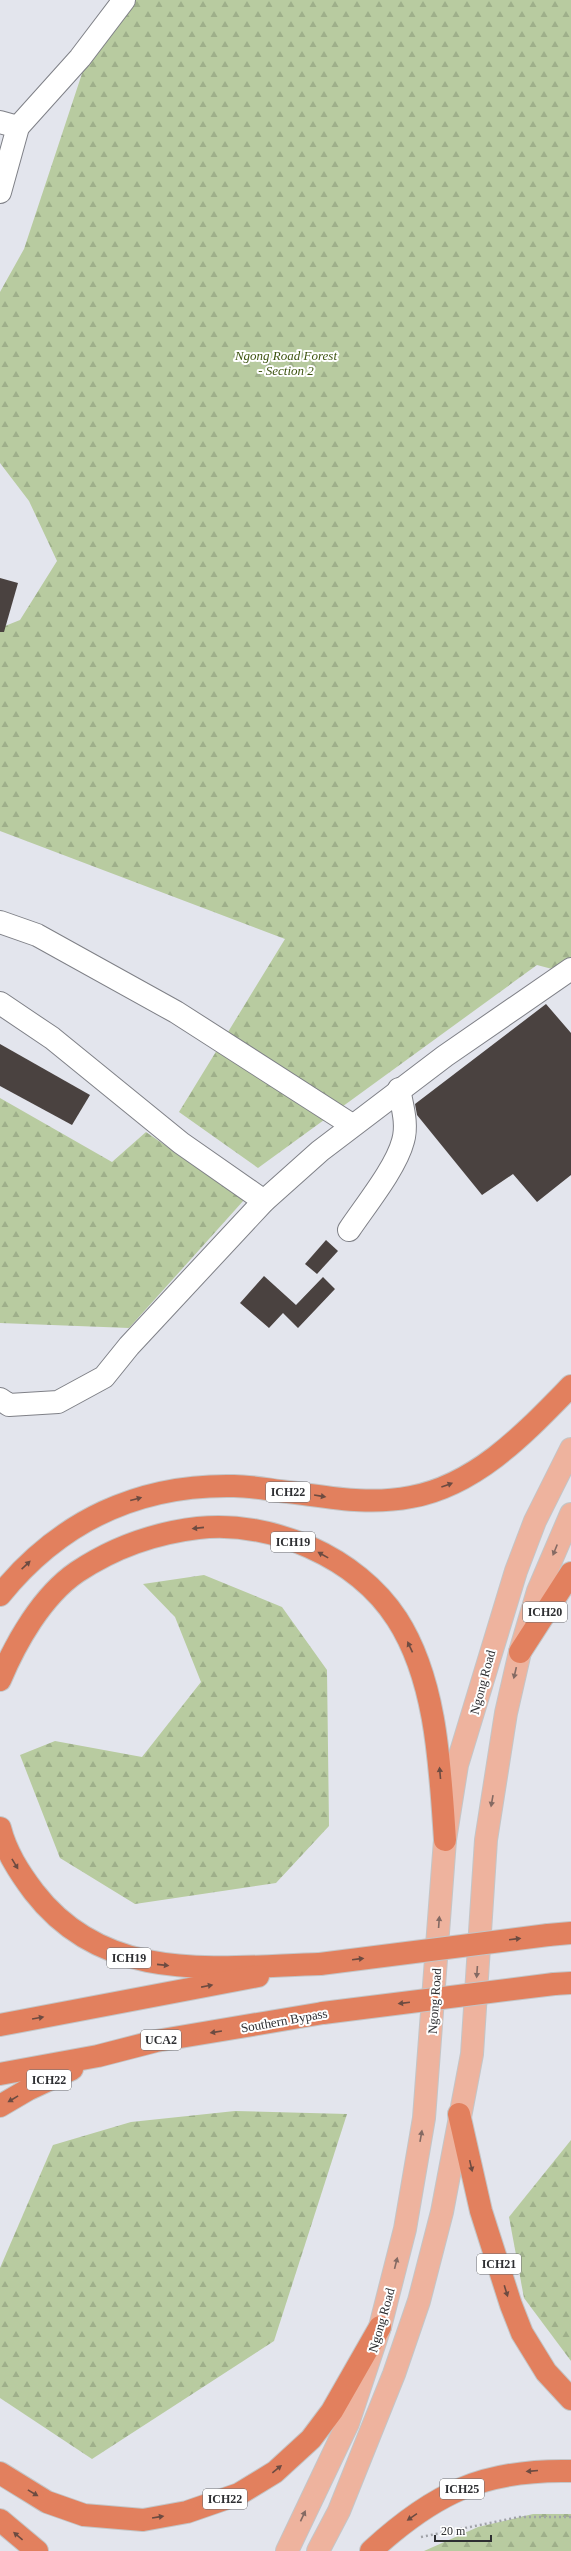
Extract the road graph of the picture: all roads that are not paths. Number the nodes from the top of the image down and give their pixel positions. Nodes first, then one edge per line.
1 (124, 0) edge
2 (9, 124) edge
3 (0, 192) edge
4 (0, 922) edge
5 (571, 969) edge
6 (0, 1003) edge
7 (399, 1090) junction
8 (352, 1125) junction
9 (264, 1201) junction
10 (349, 1230) dead end
11 (571, 1386) edge
12 (0, 1400) edge
13 (571, 1449) edge
14 (571, 1514) edge
15 (571, 1573) edge
16 (0, 1595) edge
17 (520, 1652) junction
18 (0, 1680) edge
19 (0, 1828) edge
20 (445, 1840) junction
21 (571, 1933) edge
22 (320, 1964) junction
23 (562, 1984) edge
24 (0, 2025) edge
25 (98, 2056) junction
26 (0, 2074) edge
27 (0, 2106) edge
28 (459, 2114) junction
29 (380, 2327) junction
30 (571, 2399) edge
31 (571, 2471) edge
32 (0, 2473) edge
33 (0, 2520) edge
34 (37, 2551) edge
35 (287, 2551) edge
36 (318, 2551) edge
37 (371, 2551) edge

1 - 2 street
2 - 3 street
4 - 8 street
5 - 7 street
6 - 9 street
7 - 8 street
7 - 10 street
8 - 9 street
9 - 12 street
16 -> 11 highway, ICH22
13 - 20 main road, Ngong Road
14 -> 17 main road
15 - 17 highway, ICH20
17 -> 28 main road
20 -> 18 highway, ICH19
19 -> 22 highway, ICH19
29 -> 20 main road, Ngong Road
22 -> 21 highway, bridge
24 -> 22 highway
23 -> 25 highway, Southern Bypass / UCA2, bridge
25 - 26 highway, Southern Bypass / UCA2
25 -> 27 highway, ICH22
28 -> 30 highway, ICH21
28 - 36 main road
32 -> 29 highway, ICH22
35 -> 29 main road, Ngong Road
31 -> 37 highway, ICH25
34 -> 33 highway

